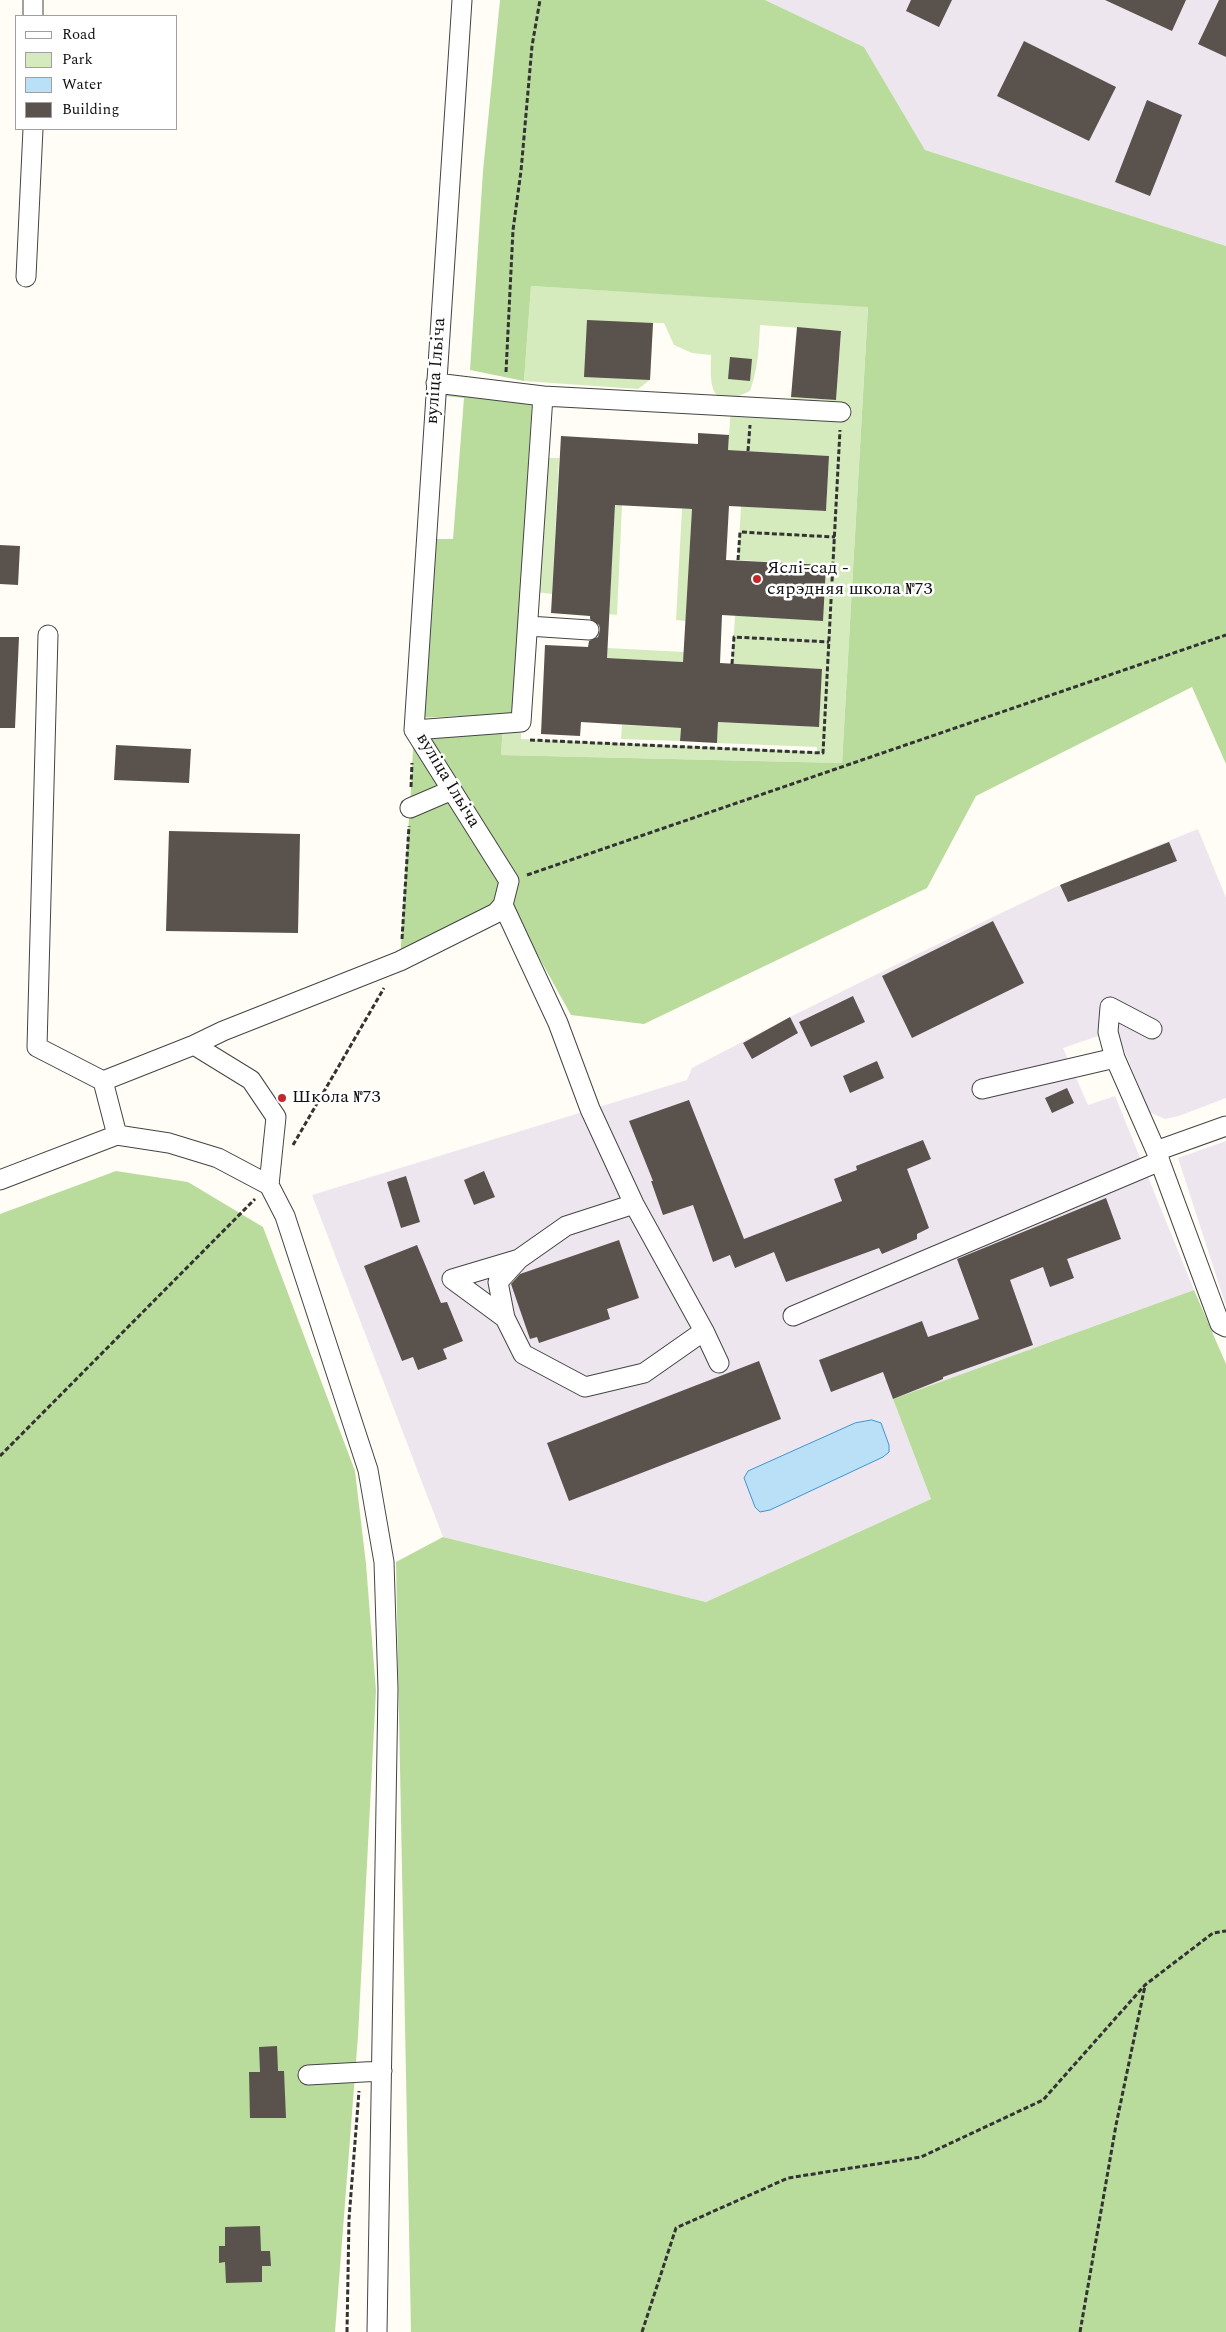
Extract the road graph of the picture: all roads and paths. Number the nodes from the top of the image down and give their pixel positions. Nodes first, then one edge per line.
1 (32, 0) edge
2 (462, 0) edge
3 (540, 0) edge
4 (33, 15) edge
5 (33, 130) edge
6 (26, 277) dead end
7 (505, 377) dead end
8 (436, 383) junction
9 (543, 396) junction
10 (751, 407) junction
11 (842, 412) joint
12 (748, 451) dead end
13 (835, 537) junction
14 (738, 560) dead end
15 (528, 626) junction
16 (590, 630) dead end
17 (48, 635) dead end
18 (1226, 635) edge
19 (829, 642) junction
20 (732, 664) dead end
21 (522, 722) junction
22 (414, 730) junction
23 (452, 790) junction
24 (410, 808) dead end
25 (509, 881) junction
26 (503, 905) junction
27 (1152, 1029) dead end
28 (194, 1045) junction
29 (1115, 1058) junction
30 (103, 1081) junction
31 (982, 1089) dead end
32 (1226, 1126) edge
33 (117, 1135) junction
34 (1158, 1156) junction
35 (0, 1180) edge
36 (269, 1185) junction
37 (634, 1204) junction
38 (518, 1259) junction
39 (793, 1316) dead end
40 (505, 1318) junction
41 (1226, 1327) edge
42 (704, 1331) junction
43 (718, 1363) dead end
44 (0, 1456) edge
45 (1226, 1931) edge
46 (1146, 1985) junction
47 (382, 2071) junction
48 (361, 2072) junction
49 (308, 2075) dead end
50 (347, 2332) edge
51 (376, 2332) edge
52 (642, 2332) edge
53 (1080, 2332) edge

1 - 4 street
2 - 8 street, вуліца Ільіча
3 - 7 path
5 - 6 street
8 - 9 street
8 - 22 street, вуліца Ільіча
9 - 10 street
9 - 15 street
10 - 11 street
10 - 12 path
11 - 13 path
13 - 14 path
13 - 19 path
15 - 16 street
15 - 21 street
17 - 30 street
18 - 25 path
19 - 20 path
19 - 21 path
21 - 22 street
22 - 23 street, вуліца Ільіча
23 - 24 street
23 - 25 street, вуліца Ільіча
25 - 26 street
26 - 28 street
26 - 37 street
27 - 29 street
28 - 30 street
28 - 36 street
29 - 31 street
29 - 34 street
30 - 33 street
32 - 34 street
33 - 35 street
33 - 36 street
34 - 39 street
34 - 41 street
36 - 44 path
36 - 47 street
37 - 38 street
37 - 42 street
38 - 40 street
38 - 40 street
40 - 42 street
42 - 43 street
45 - 46 path
46 - 52 path
46 - 53 path
47 - 48 street
47 - 51 street
48 - 49 street
48 - 50 path

